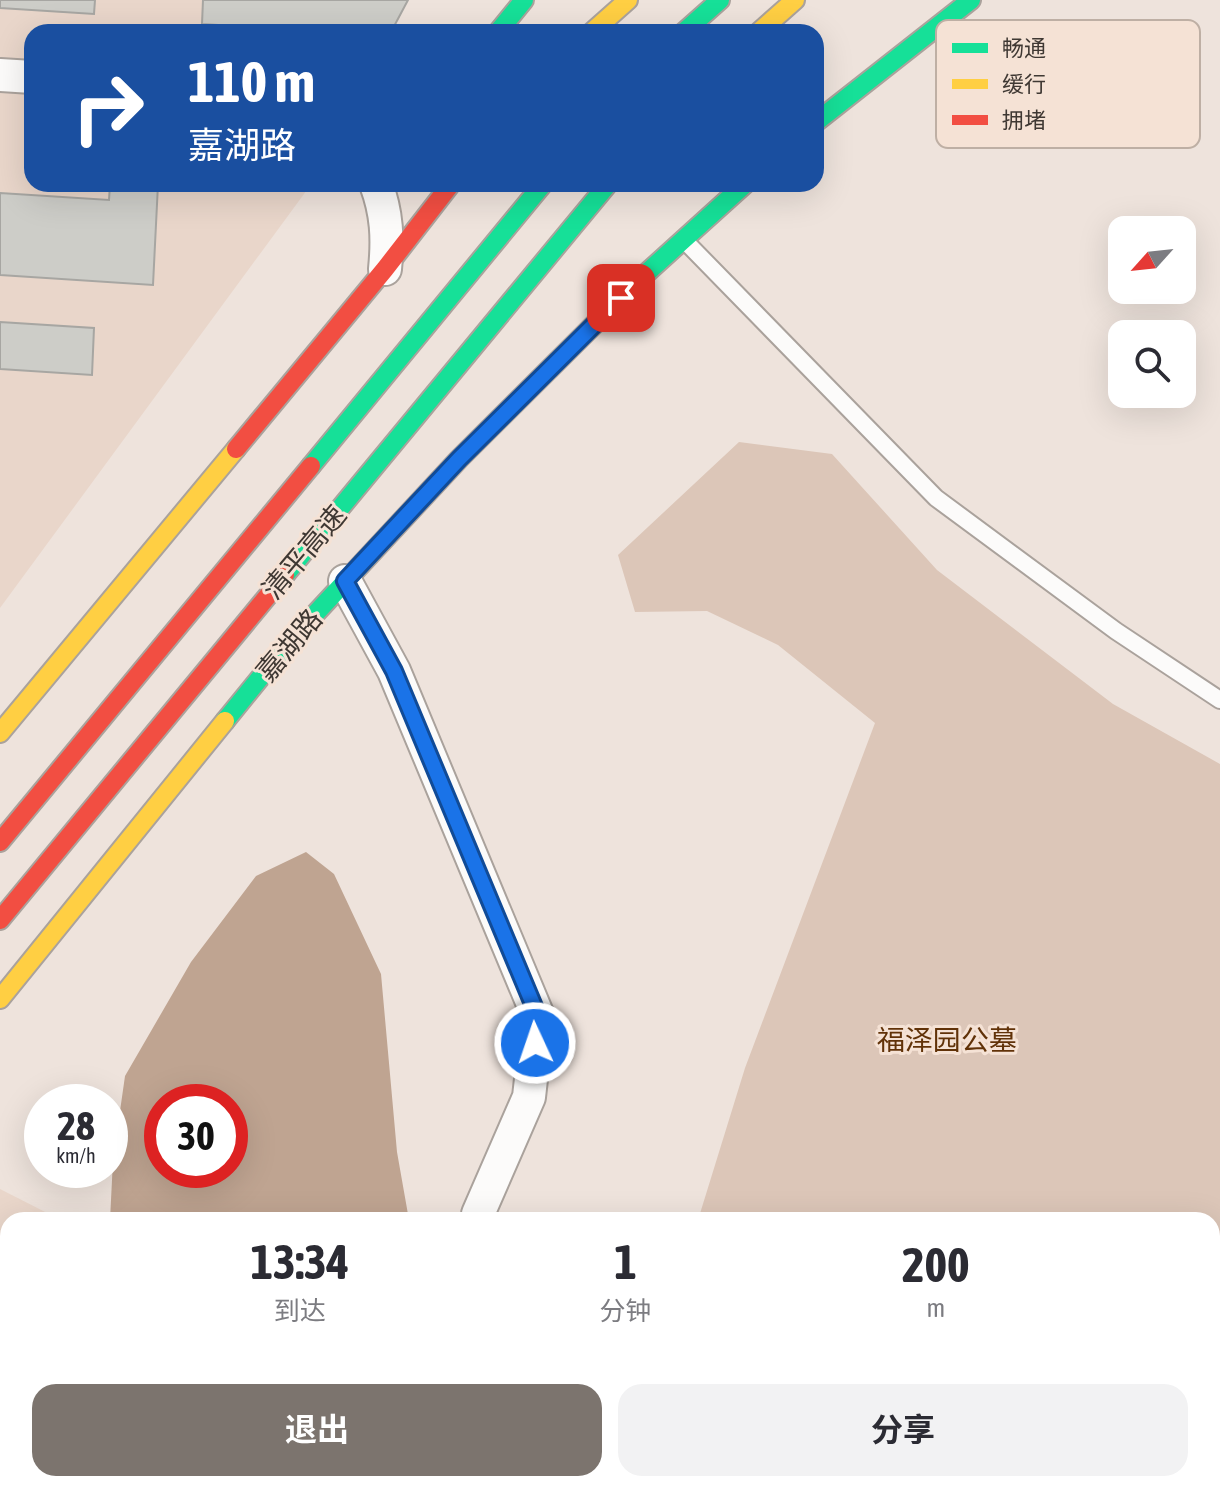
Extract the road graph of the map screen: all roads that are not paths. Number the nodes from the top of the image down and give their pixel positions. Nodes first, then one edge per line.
1 (524, 0) edge
2 (628, 0) edge
3 (720, 0) edge
4 (795, 0) edge
5 (971, 0) edge
6 (946, 20) edge
7 (504, 24) edge
8 (601, 24) edge
9 (693, 24) edge
10 (768, 24) edge
11 (936, 28) edge
12 (0, 75) edge
13 (24, 76) edge
14 (824, 116) edge
15 (378, 192) edge
16 (445, 192) edge
17 (536, 192) edge
18 (601, 192) edge
19 (736, 192) edge
20 (683, 240) junction
21 (385, 269) junction
22 (345, 581) junction
23 (1220, 700) edge
24 (0, 733) edge
25 (0, 842) edge
26 (0, 920) edge
27 (0, 999) edge
28 (479, 1212) edge

1 - 7 main road
2 - 8 main road
3 - 9 main road
4 - 10 main road
5 - 6 main road
11 - 14 main road
12 - 13 street
15 - 21 street
16 - 21 main road
17 - 25 main road, 清平高速
18 - 26 main road, 清平高速
19 - 20 main road, 嘉湖路
20 - 22 main road, 嘉湖路
20 - 23 lane
21 - 24 main road
22 - 27 main road, 嘉湖路
22 - 28 street

